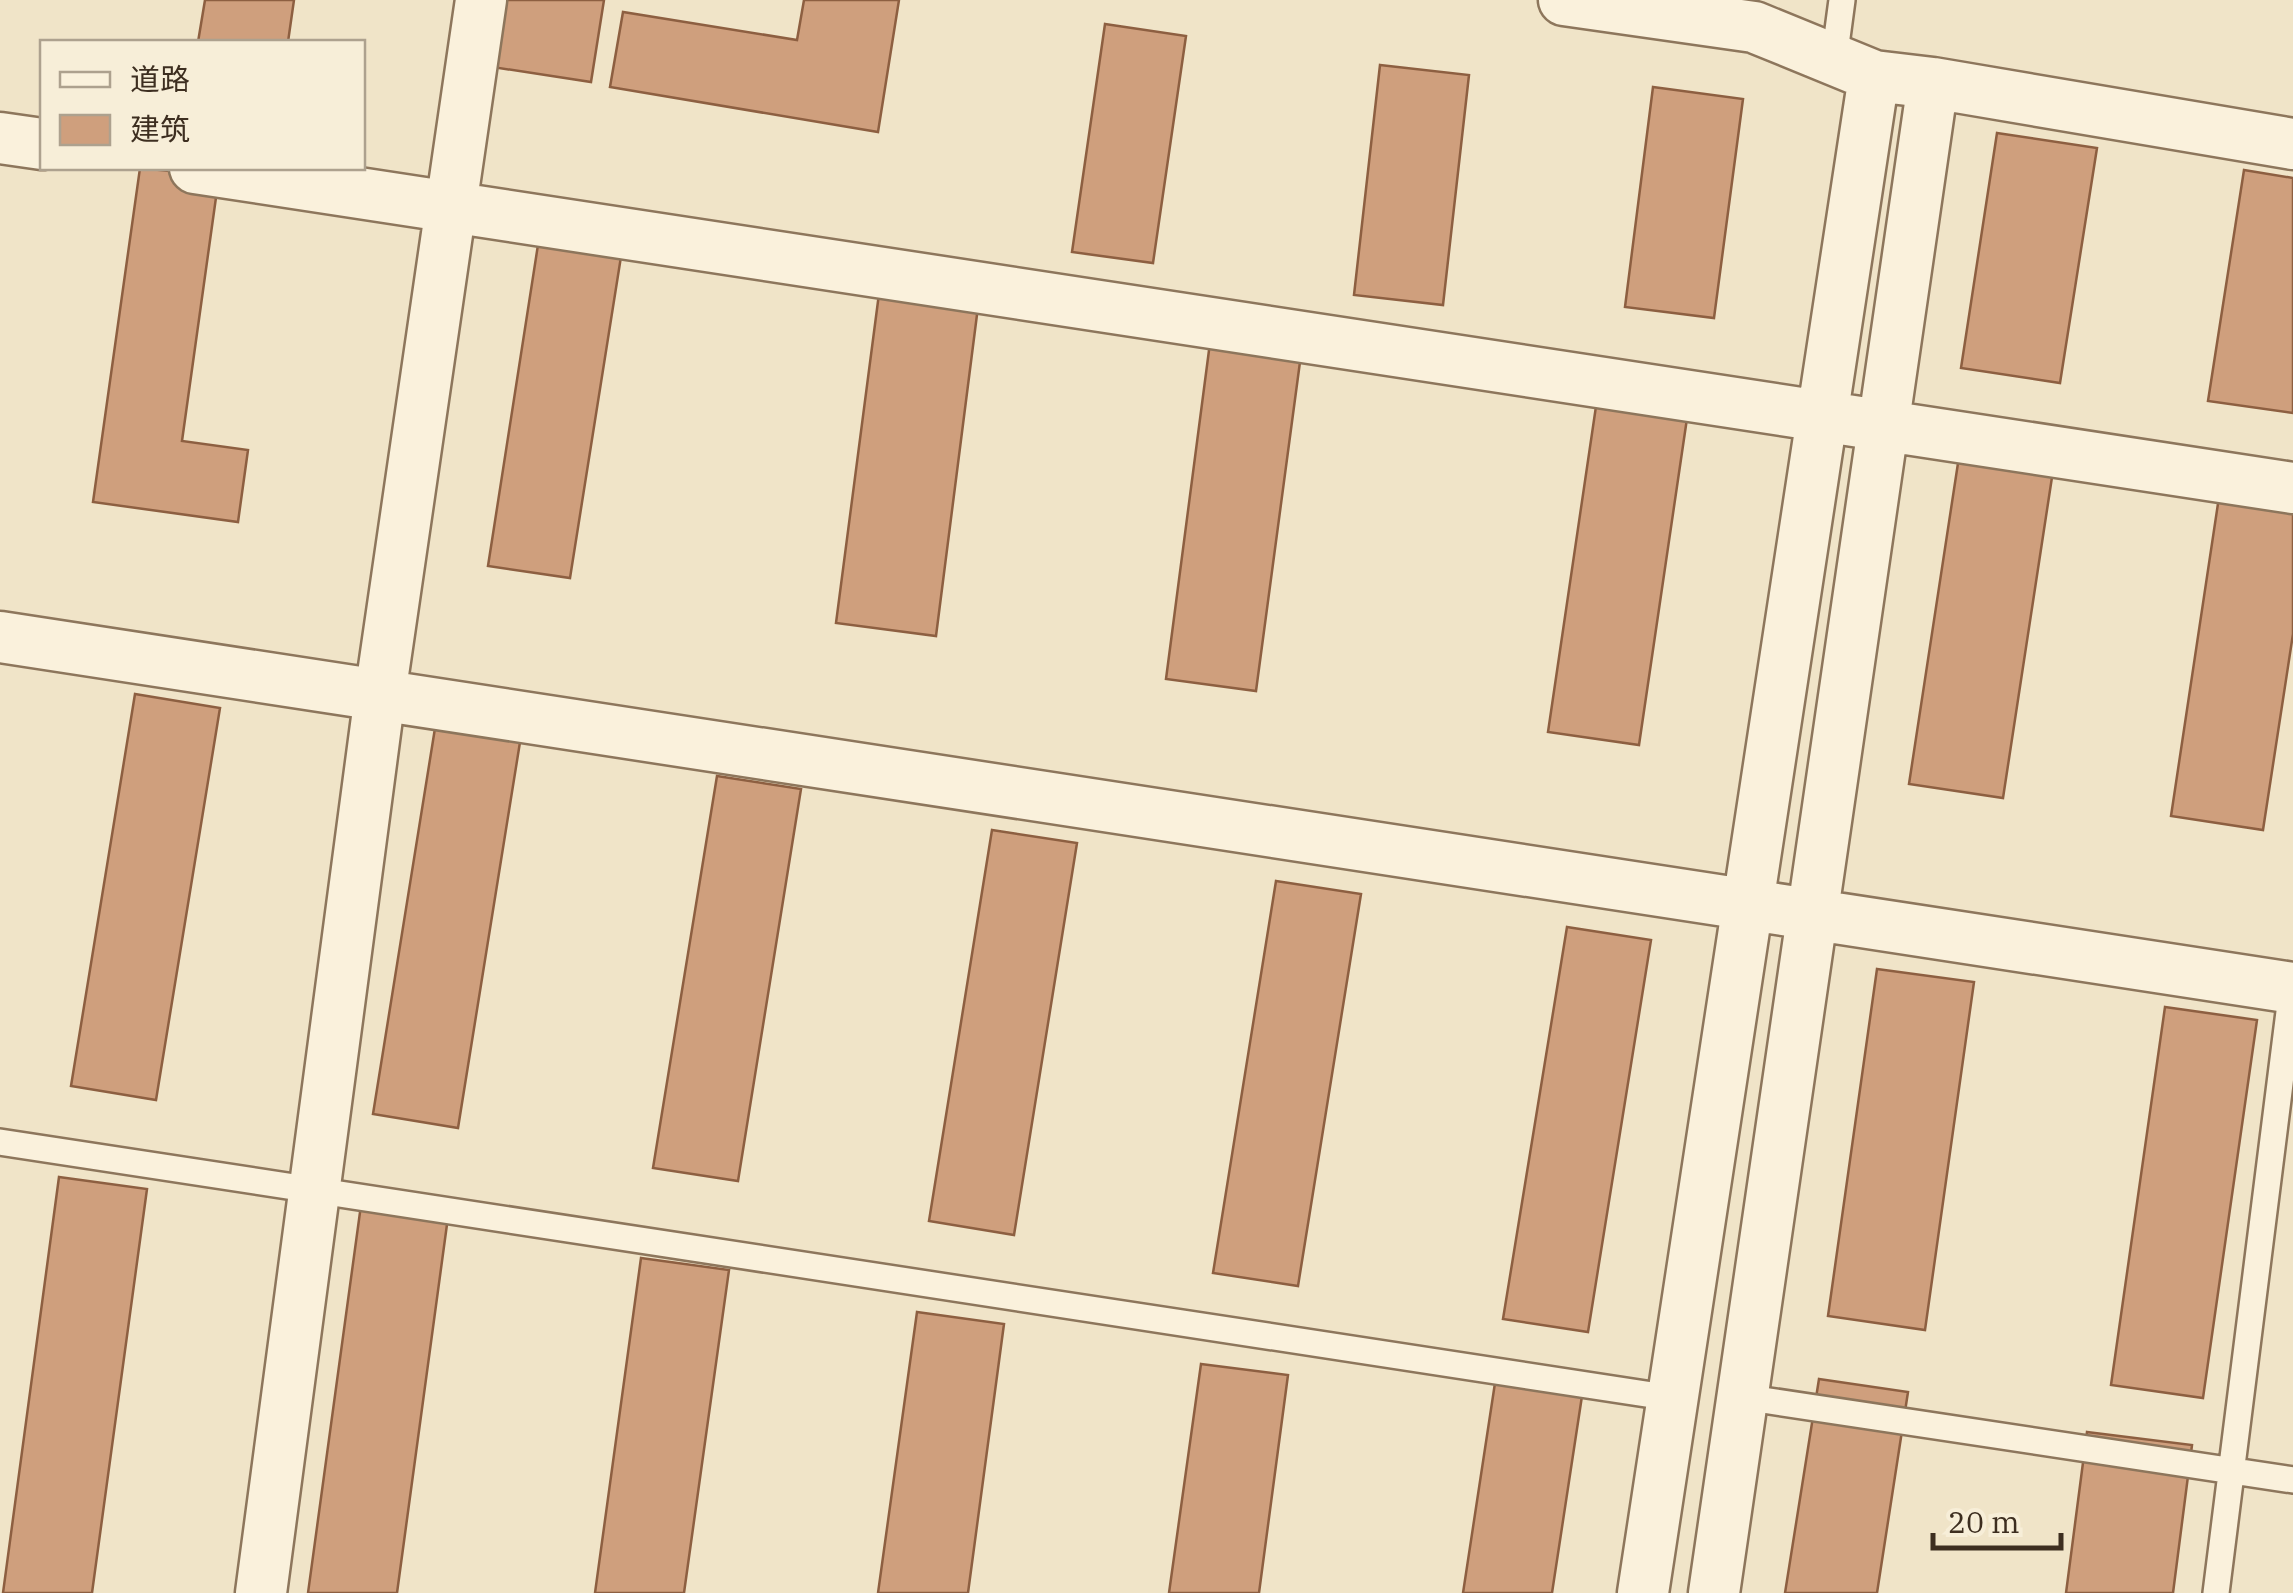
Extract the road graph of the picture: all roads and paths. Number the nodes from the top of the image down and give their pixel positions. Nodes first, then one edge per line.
1 (481, 0) edge
2 (1564, 0) edge
3 (1842, 0) edge
4 (1854, 68) junction
5 (1932, 83) junction
6 (0, 138) edge
7 (40, 144) edge
8 (2293, 144) edge
9 (208, 170) edge
10 (451, 207) junction
11 (1823, 416) junction
12 (1883, 426) junction
13 (2293, 488) edge
14 (0, 637) edge
15 (380, 695) junction
16 (1750, 905) junction
17 (1814, 915) junction
18 (2293, 988) edge
19 (0, 1142) edge
20 (315, 1191) junction
21 (1743, 1397) junction
22 (1672, 1398) junction
23 (2233, 1471) junction
24 (2293, 1480) edge
25 (261, 1593) edge
26 (1643, 1593) edge
27 (1714, 1593) edge
28 (2216, 1593) edge

1 - 10 street
2 - 4 street
3 - 4 lane
4 - 5 street
4 - 11 street
5 - 8 street
5 - 12 street
6 - 7 street
9 - 10 street
10 - 11 street
10 - 15 street
11 - 12 street
11 - 16 street
12 - 13 street
12 - 17 street
14 - 15 street
15 - 16 street
15 - 20 street
16 - 17 street
16 - 22 street
17 - 18 street
17 - 21 street
18 - 23 lane
19 - 20 lane
20 - 22 lane
20 - 25 street
21 - 23 lane
21 - 27 street
22 - 26 street
23 - 24 lane
23 - 28 lane

